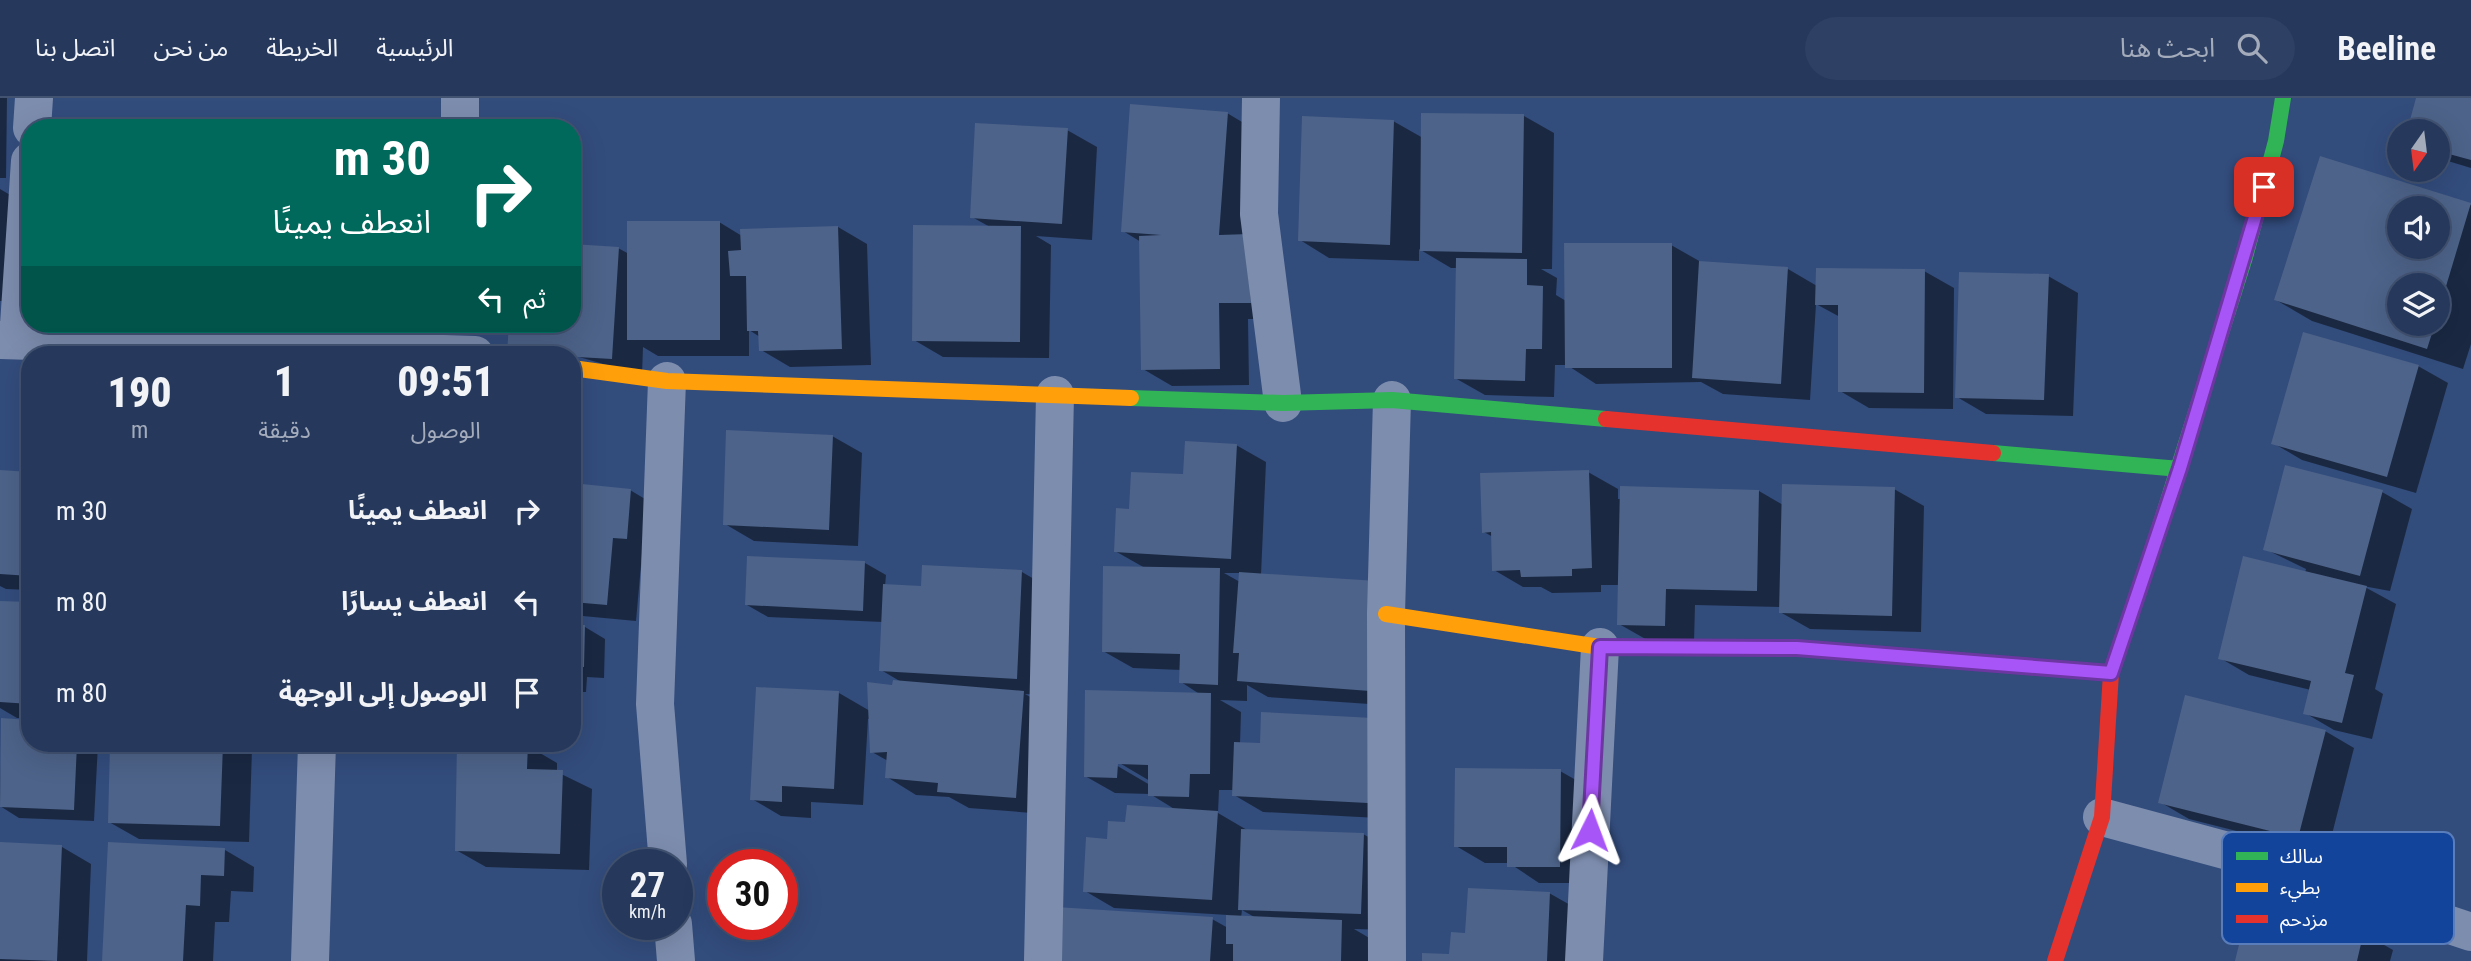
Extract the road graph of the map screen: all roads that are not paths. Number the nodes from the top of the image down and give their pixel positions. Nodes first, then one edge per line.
1 (34, 98) edge
2 (460, 98) edge
3 (1261, 98) edge
4 (2283, 98) edge
5 (33, 119) edge
6 (460, 119) edge
7 (21, 238) edge
8 (9, 340) edge
9 (463, 344) edge
10 (157, 346) edge
11 (433, 346) edge
12 (581, 370) edge
13 (667, 382) junction
14 (1055, 395) junction
15 (1392, 400) junction
16 (1283, 402) junction
17 (2180, 468) junction
18 (1386, 614) junction
19 (1600, 647) junction
20 (2111, 673) junction
21 (317, 752) edge
22 (2102, 817) junction
23 (667, 849) edge
24 (2222, 849) edge
25 (2454, 926) edge
26 (2471, 932) edge
27 (674, 940) edge
28 (310, 961) edge
29 (676, 961) edge
30 (1043, 961) edge
31 (1387, 961) edge
32 (1584, 961) edge
33 (2055, 961) edge

1 - 5 street
2 - 6 street
3 - 16 street
4 - 17 street
7 - 8 street
8 - 10 street
9 - 11 street
12 - 13 street
13 - 14 street
13 - 23 street
14 - 16 street
14 - 30 street
15 - 16 street
15 - 17 street
15 - 18 street
17 - 20 street
18 - 19 street
18 - 31 street
19 - 20 street
19 - 32 street
20 - 22 street
21 - 28 street
22 - 24 street
22 - 33 street
25 - 26 street
27 - 29 street

